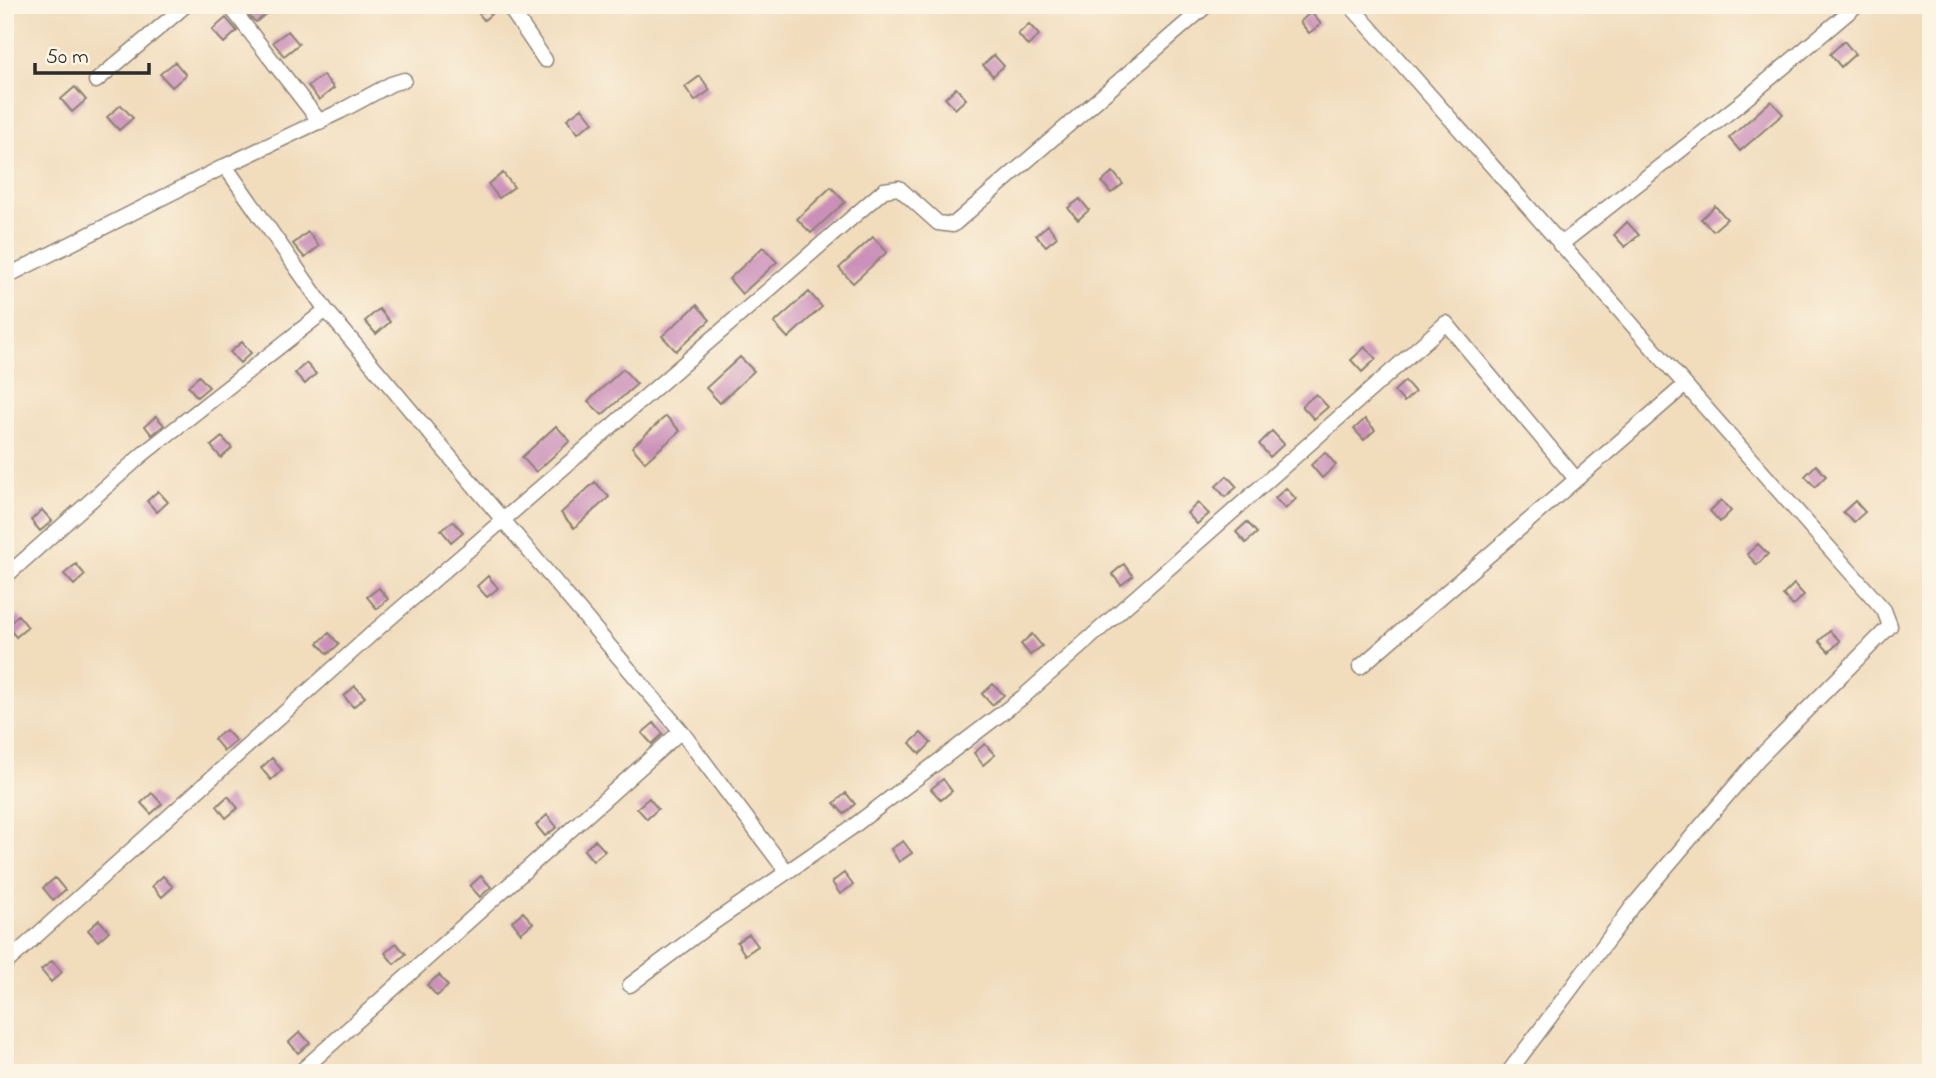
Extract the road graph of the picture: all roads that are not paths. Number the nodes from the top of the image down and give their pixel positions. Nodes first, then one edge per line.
1 (186, 5) edge
2 (229, 5) edge
3 (508, 5) edge
4 (1207, 5) edge
5 (1350, 5) edge
6 (1857, 5) edge
7 (545, 60) dead end
8 (404, 80) dead end
9 (96, 81) dead end
10 (320, 122) junction
11 (225, 166) junction
12 (1560, 245) junction
13 (5, 277) edge
14 (326, 310) junction
15 (1685, 385) junction
16 (1576, 480) junction
17 (502, 520) junction
18 (5, 577) edge
19 (1360, 667) dead end
20 (681, 732) junction
21 (787, 872) junction
22 (5, 964) edge
23 (630, 985) dead end
24 (299, 1073) edge
25 (1508, 1073) edge

1 - 9 street
2 - 10 street
3 - 7 street
4 - 17 street
5 - 12 street
6 - 12 street
8 - 10 street
10 - 11 street
11 - 13 street
11 - 14 street
12 - 15 street
14 - 17 street
14 - 18 street
15 - 16 street
15 - 25 street
16 - 19 street
16 - 21 street
17 - 20 street
17 - 22 street
20 - 21 street
20 - 24 street
21 - 23 street

